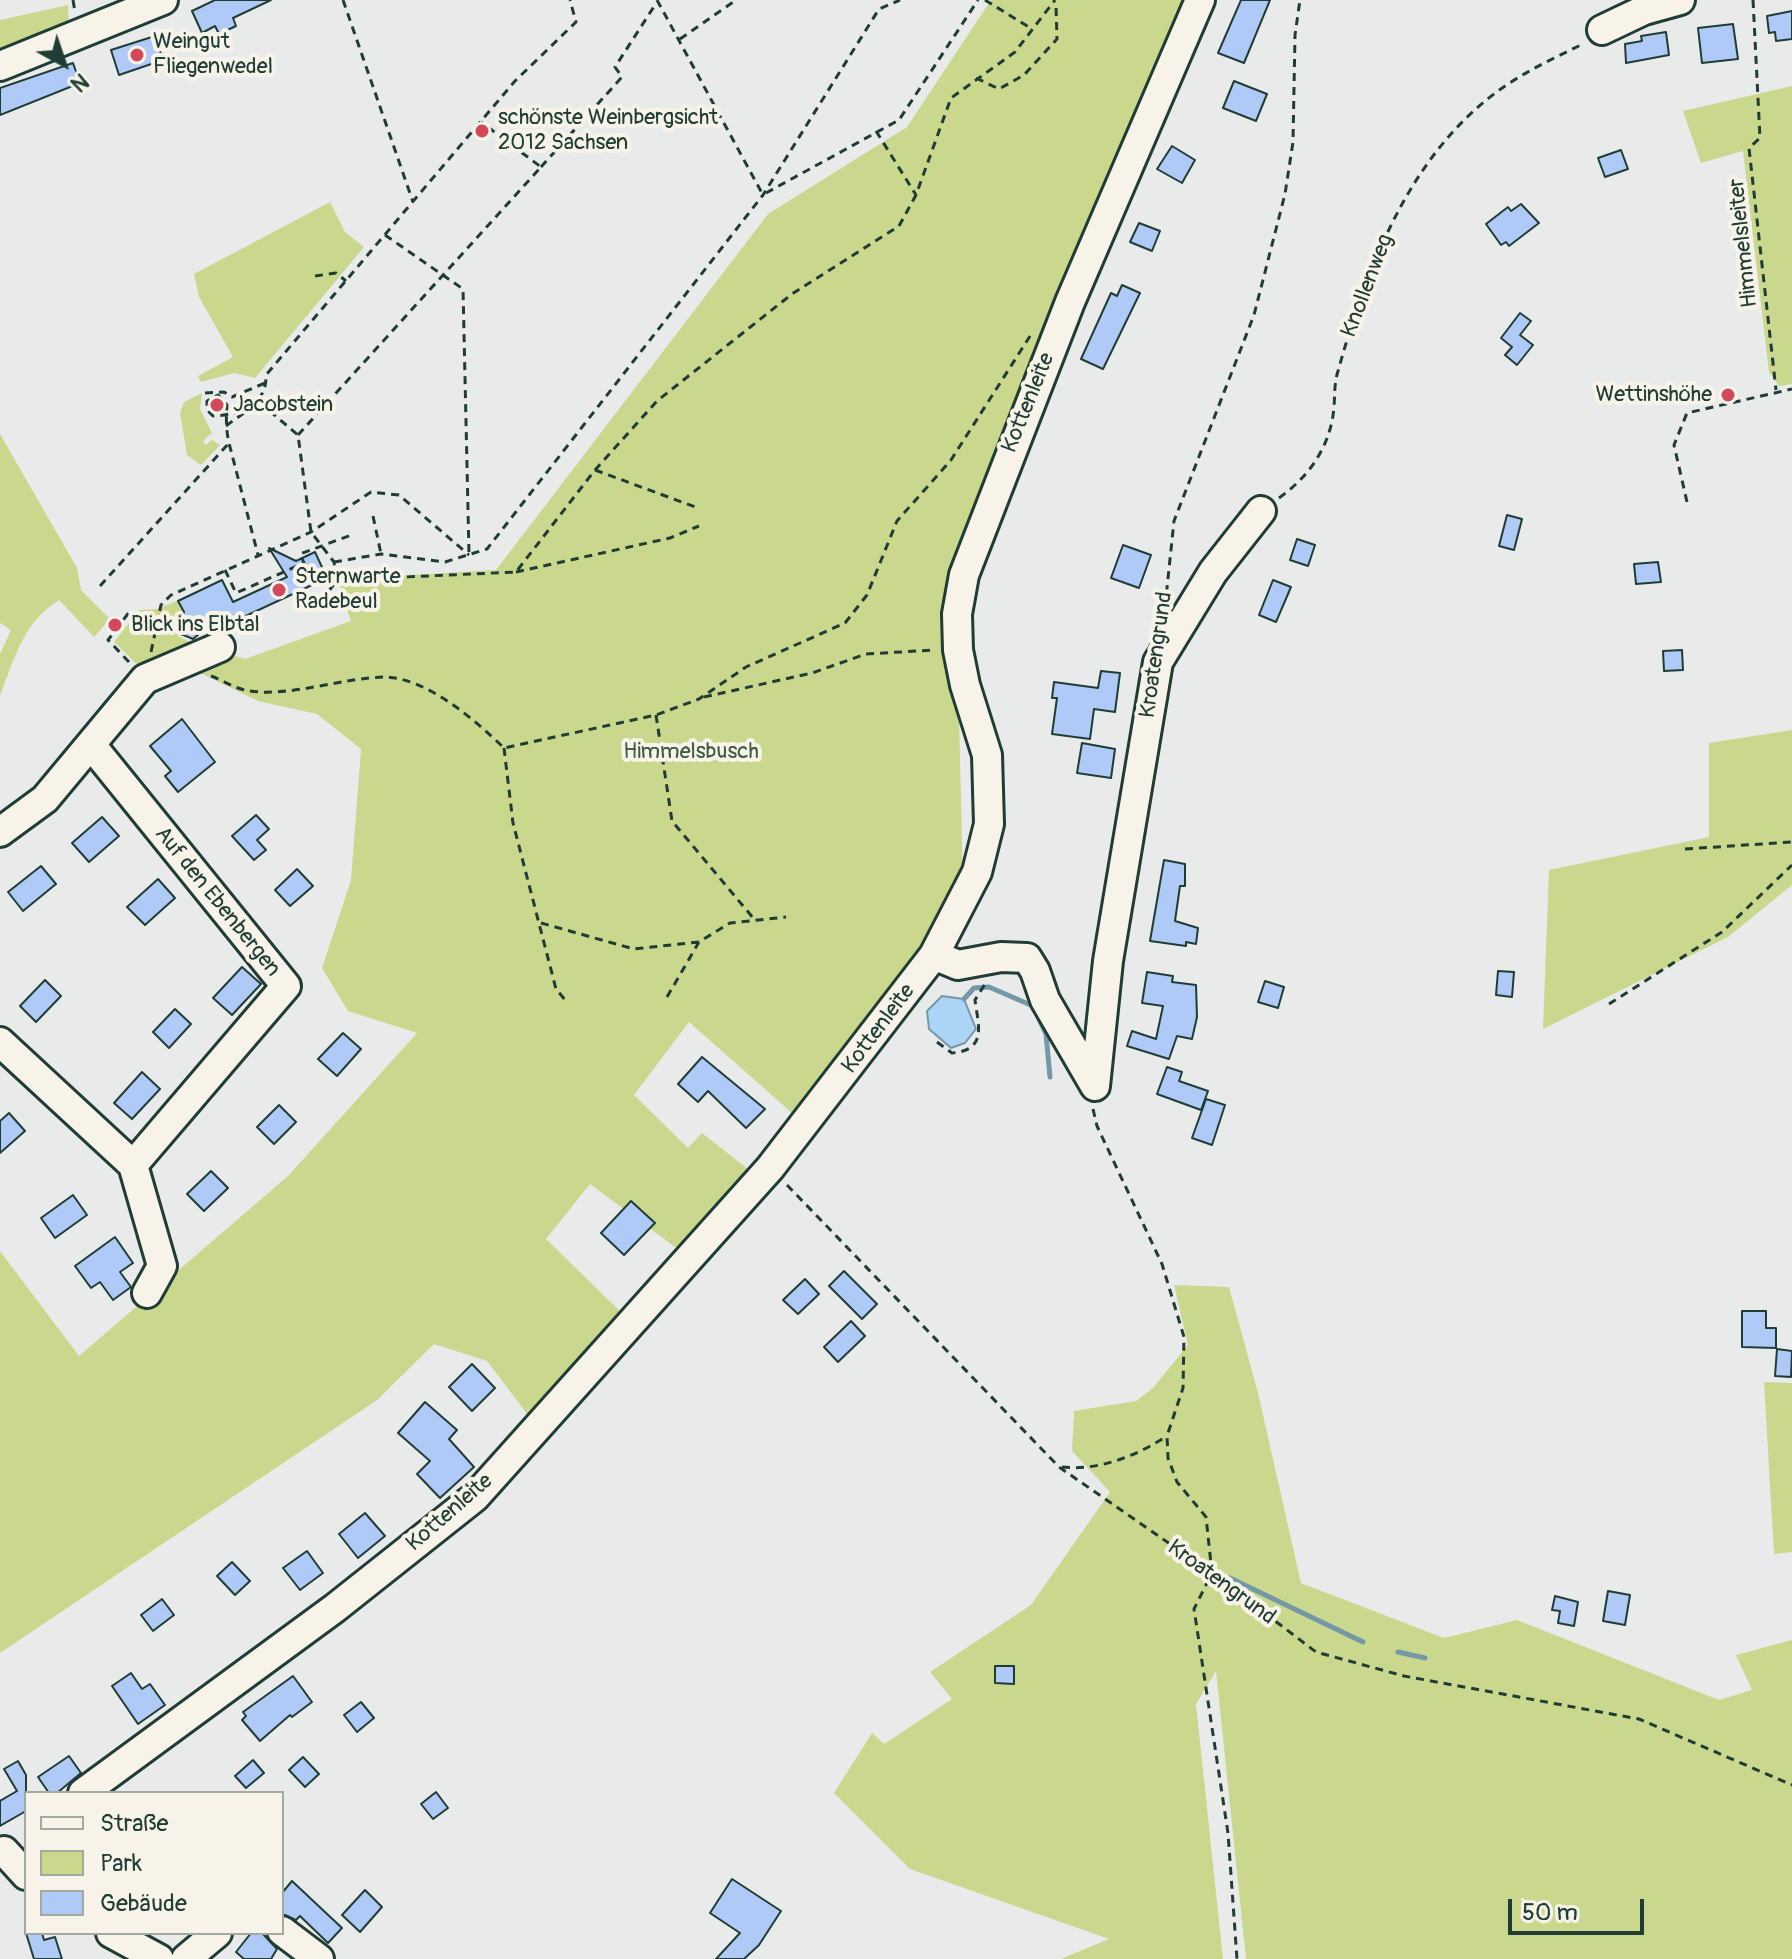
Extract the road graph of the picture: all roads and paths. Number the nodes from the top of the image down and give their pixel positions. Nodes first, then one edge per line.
1 (163, 0) edge
2 (343, 0) edge
3 (570, 0) edge
4 (736, 0) edge
5 (900, 0) edge
6 (978, 0) edge
7 (985, 0) edge
8 (1200, 0) edge
9 (1300, 0) edge
10 (1680, 0) edge
11 (1753, 0) edge
12 (657, 2) edge
13 (1056, 2) edge
14 (105, 13) edge
15 (1032, 29) junction
16 (1602, 30) joint
17 (679, 40) junction
18 (0, 66) edge
19 (976, 78) junction
20 (480, 121) junction
21 (876, 131) junction
22 (541, 167) junction
23 (763, 195) junction
24 (916, 195) junction
25 (413, 202) junction
26 (385, 235) junction
27 (443, 275) junction
28 (315, 276) dead end
29 (346, 281) junction
30 (1036, 327) dead end
31 (266, 383) junction
32 (1792, 389) edge
33 (1776, 390) junction
34 (205, 393) dead end
35 (259, 402) junction
36 (245, 412) junction
37 (226, 414) junction
38 (226, 426) junction
39 (298, 435) junction
40 (229, 443) junction
41 (595, 470) junction
42 (1687, 502) dead end
43 (698, 508) dead end
44 (1261, 511) joint
45 (373, 516) dead end
46 (699, 526) dead end
47 (311, 532) junction
48 (354, 534) dead end
49 (322, 546) junction
50 (381, 554) junction
51 (258, 555) junction
52 (469, 555) junction
53 (334, 562) junction
54 (225, 570) junction
55 (516, 572) junction
56 (337, 580) junction
57 (100, 586) dead end
58 (320, 603) dead end
59 (130, 611) dead end
60 (1164, 615) dead end
61 (220, 647) dead end
62 (958, 650) junction
63 (182, 663) junction
64 (145, 679) junction
65 (699, 699) junction
66 (656, 715) junction
67 (92, 746) junction
68 (504, 748) junction
69 (0, 832) edge
70 (1792, 842) edge
71 (1685, 849) dead end
72 (1792, 865) edge
73 (786, 917) dead end
74 (754, 919) junction
75 (541, 923) junction
76 (699, 942) junction
77 (934, 955) junction
78 (984, 985) dead end
79 (667, 997) dead end
80 (566, 1001) dead end
81 (1609, 1004) dead end
82 (1104, 1025) junction
83 (1067, 1039) junction
84 (0, 1042) edge
85 (937, 1042) dead end
86 (1095, 1086) junction
87 (133, 1165) junction
88 (770, 1168) junction
89 (147, 1293) dead end
90 (1167, 1436) junction
91 (1059, 1467) junction
92 (1212, 1573) junction
93 (1792, 1785) edge
94 (86, 1791) edge
95 (10, 1846) edge
96 (24, 1871) edge
97 (284, 1933) edge
98 (115, 1935) edge
99 (215, 1935) edge
100 (159, 1959) edge
101 (186, 1959) edge
102 (319, 1959) edge
103 (1237, 1959) edge

1 - 14 street
2 - 25 path
3 - 20 path
4 - 17 path
5 - 23 path
6 - 21 path
7 - 15 path
8 - 62 street, Kottenleite
9 - 60 path, Kroatengrund
10 - 16 street
11 - 33 path, Himmelsleiter
12 - 17 path
12 - 22 path
13 - 15 path
13 - 19 path
14 - 18 street
15 - 19 path
16 - 44 path, Knollenweg
17 - 23 path
19 - 24 path
20 - 22 path
20 - 25 path
21 - 23 path
21 - 24 path
22 - 27 path
23 - 52 path
24 - 41 path
25 - 26 path
26 - 27 path
26 - 29 path
27 - 39 path
27 - 52 path
28 - 29 path
29 - 31 path
30 - 65 path
31 - 34 path
31 - 35 path
32 - 33 path
33 - 42 path
35 - 36 path
35 - 39 path
36 - 37 path
36 - 38 path
37 - 37 path
37 - 38 path
38 - 40 path
39 - 47 path
40 - 51 path
40 - 57 path
41 - 43 path
41 - 55 path
44 - 82 street, Kroatengrund
45 - 50 path
46 - 55 path
47 - 49 path
47 - 51 path
47 - 52 path
48 - 49 path
49 - 53 path
49 - 54 path
50 - 52 path
50 - 53 path
51 - 54 path
53 - 56 path
54 - 64 path
55 - 56 path
56 - 58 path
59 - 64 path
61 - 63 street
62 - 65 path
62 - 77 street, Kottenleite
63 - 64 street
63 - 68 path
64 - 67 street
65 - 66 path
66 - 68 path
66 - 74 path
67 - 69 street
67 - 87 street, Auf den Ebenbergen
68 - 75 path
70 - 71 path
72 - 81 path
73 - 74 path
74 - 76 path
75 - 76 path
75 - 80 path
76 - 79 path
77 - 83 street
77 - 88 street, Kottenleite
78 - 85 path
82 - 83 street
82 - 86 street, Kroatengrund
83 - 86 street
84 - 87 street
86 - 90 path
87 - 89 street
88 - 91 path, Kroatengrund
88 - 94 street, Kottenleite
90 - 91 path
90 - 92 path
91 - 92 path, Kroatengrund
92 - 93 path, Kroatengrund
92 - 103 path
95 - 96 street
97 - 102 street
98 - 100 street
99 - 101 street

